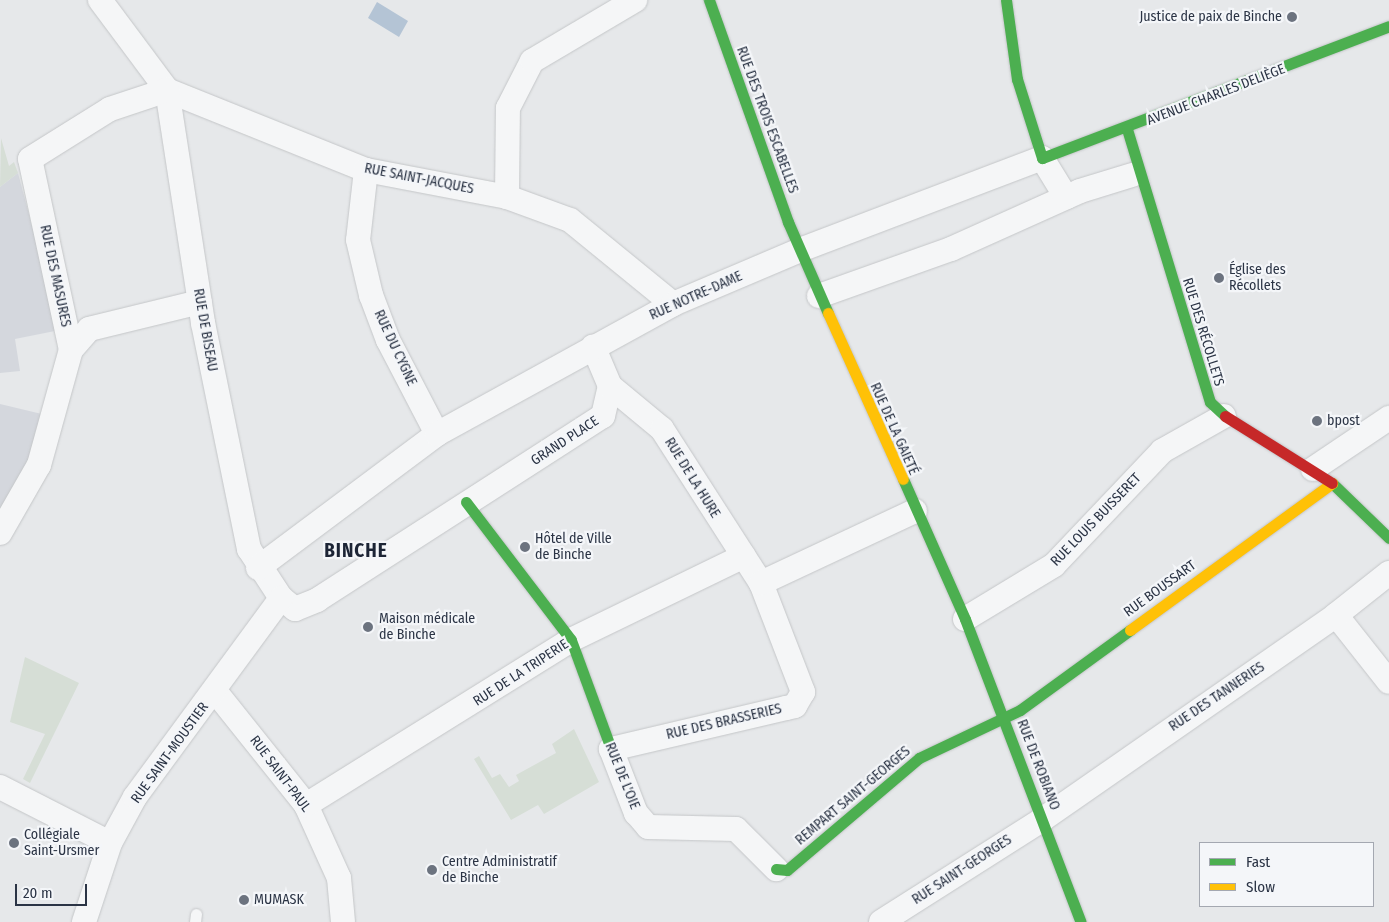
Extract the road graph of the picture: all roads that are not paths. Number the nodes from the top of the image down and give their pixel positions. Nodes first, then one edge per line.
1 (100, 0) edge
2 (635, 0) edge
3 (709, 0) edge
4 (1006, 0) edge
5 (1389, 26) edge
6 (167, 90) junction
7 (1127, 129) junction
8 (1042, 158) junction
9 (366, 170) junction
10 (1132, 175) dead end
11 (507, 196) junction
12 (1066, 197) junction
13 (800, 250) junction
14 (819, 296) junction
15 (200, 302) junction
16 (673, 304) junction
17 (593, 346) junction
18 (71, 350) junction
19 (610, 386) junction
20 (1224, 416) junction
21 (1389, 418) edge
22 (437, 434) junction
23 (1313, 468) junction
24 (1332, 483) junction
25 (466, 502) junction
26 (914, 511) junction
27 (0, 533) edge
28 (1389, 538) edge
29 (744, 556) junction
30 (258, 568) junction
31 (1389, 573) edge
32 (761, 583) junction
33 (281, 598) junction
34 (1336, 615) junction
35 (965, 620) junction
36 (571, 640) junction
37 (1389, 682) edge
38 (215, 691) junction
39 (1004, 717) junction
40 (611, 749) junction
41 (0, 787) edge
42 (306, 806) junction
43 (1043, 819) junction
44 (110, 844) junction
45 (776, 869) joint
46 (84, 922) edge
47 (343, 922) edge
48 (881, 922) edge
49 (1080, 922) edge

1 - 6 street
2 - 11 street
3 - 13 street, RUE DES TROIS ESCABELLES
4 - 8 street
5 - 7 street, AVENUE CHARLES DELIÈGE
6 - 9 street, RUE SAINT-JACQUES
6 - 15 street, RUE DE BISEAU
6 - 18 street, RUE DES MASURES
7 - 8 street, AVENUE CHARLES DELIÈGE
7 - 20 street, RUE DES RÉCOLLETS
8 - 12 street
8 - 13 street, AVENUE CHARLES DELIÈGE
9 - 11 street, RUE SAINT-JACQUES
9 - 22 street, RUE DU CYGNE
10 - 12 street
11 - 16 street, RUE SAINT-JACQUES
12 - 14 street
13 - 14 street, RUE DE LA GAIETÉ
13 - 16 street, RUE NOTRE-DAME
14 - 26 street, RUE DE LA GAIETÉ
15 - 18 street
15 - 30 street, RUE DE BISEAU
16 - 17 street, RUE NOTRE-DAME
17 - 19 street
17 - 22 street
18 - 27 street, RUE DES MASURES
19 - 25 street, GRAND PLACE
19 - 29 street, RUE DE LA HURE
20 - 23 street, RUE DES RÉCOLLETS
20 - 35 street, RUE LOUIS BUISSERET
21 - 23 street
22 - 30 street
23 - 24 street, RUE DES RÉCOLLETS
24 - 28 street, RUE DES RÉCOLLETS
24 - 39 street, RUE BOUSSART
25 - 33 street, GRAND PLACE
25 - 36 street, RUE DE L'OIE
26 - 32 street
26 - 35 street, RUE DE LA GAIETÉ
29 - 32 street, RUE DE LA HURE
29 - 36 street, RUE DE LA TRIPERIE
30 - 33 street
31 - 34 street, RUE DES TANNERIES
32 - 40 street, RUE DES BRASSERIES
33 - 38 street, RUE SAINT-MOUSTIER
34 - 37 street
34 - 43 street, RUE DES TANNERIES
35 - 39 street, RUE DE ROBIANO
36 - 40 street, RUE DE L'OIE
36 - 42 street, RUE DE LA TRIPERIE
38 - 42 street, RUE SAINT-PAUL
38 - 44 street, RUE SAINT-MOUSTIER
39 - 43 street, RUE DE ROBIANO
39 - 45 street, REMPART SAINT-GEORGES
40 - 45 street, RUE DE L'OIE
41 - 44 street
42 - 47 street, RUE SAINT-PAUL
43 - 48 street, RUE SAINT-GEORGES
43 - 49 street, RUE DE ROBIANO
44 - 46 street, RUE SAINT-MOUSTIER

